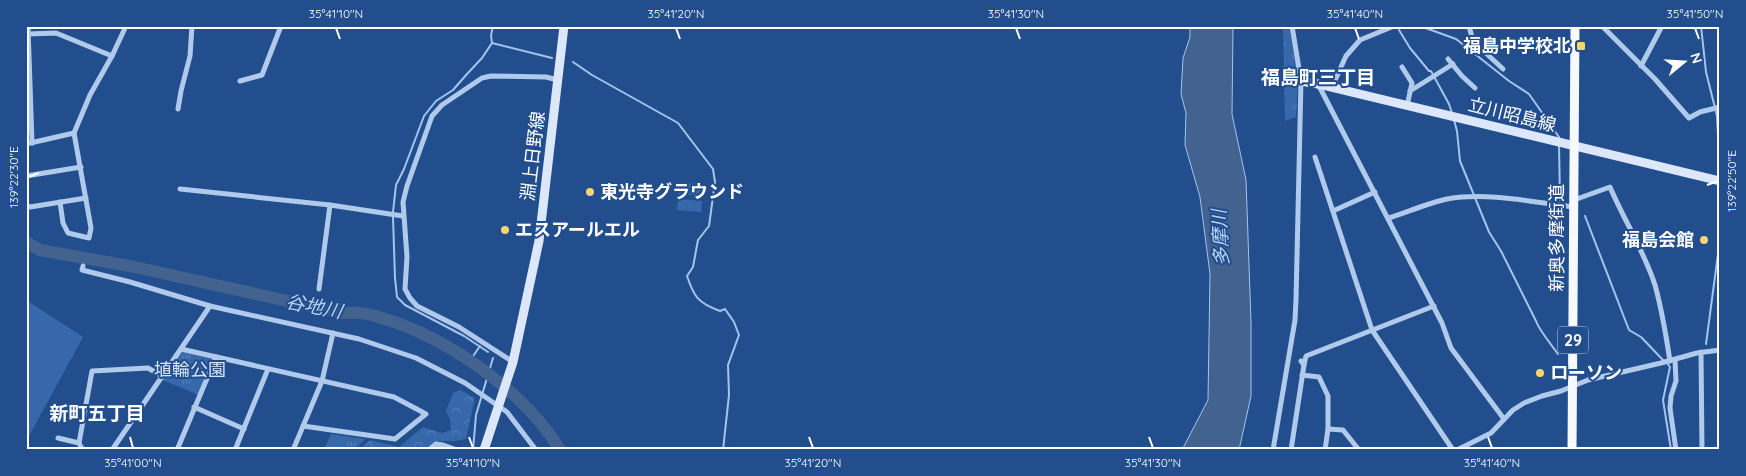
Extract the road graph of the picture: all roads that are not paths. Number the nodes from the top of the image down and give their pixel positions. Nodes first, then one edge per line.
1 (28, 26) edge
2 (126, 26) edge
3 (192, 26) edge
4 (281, 26) edge
5 (564, 26) edge
6 (1292, 26) edge
7 (1394, 26) edge
8 (1469, 26) edge
9 (1575, 26) edge
10 (1602, 26) edge
11 (1662, 26) edge
12 (28, 34) junction
13 (112, 56) junction
14 (1448, 59) dead end
15 (1453, 64) junction
16 (1641, 66) junction
17 (1402, 67) dead end
18 (1503, 69) dead end
19 (1475, 79) dead end
20 (558, 80) junction
21 (240, 81) dead end
22 (1301, 81) junction
23 (1318, 84) junction
24 (1332, 87) junction
25 (1410, 91) junction
26 (1407, 106) junction
27 (1719, 108) edge
28 (178, 109) dead end
29 (74, 133) junction
30 (29, 144) edge
31 (1573, 147) junction
32 (1315, 157) dead end
33 (81, 167) junction
34 (26, 176) edge
35 (1718, 181) edge
36 (180, 188) dead end
37 (1375, 192) junction
38 (86, 198) junction
39 (60, 202) junction
40 (1573, 204) junction
41 (26, 205) edge
42 (330, 205) junction
43 (1333, 211) junction
44 (403, 216) junction
45 (1389, 218) junction
46 (83, 266) dead end
47 (319, 289) dead end
48 (210, 306) junction
49 (1434, 306) junction
50 (1372, 330) junction
51 (333, 333) junction
52 (182, 349) junction
53 (1720, 350) edge
54 (1701, 352) junction
55 (216, 357) junction
56 (1671, 361) junction
57 (513, 362) junction
58 (268, 369) junction
59 (1302, 375) junction
60 (162, 376) junction
61 (322, 381) junction
62 (1572, 387) junction
63 (499, 405) junction
64 (194, 407) junction
65 (1504, 419) junction
66 (303, 426) junction
67 (244, 428) junction
68 (1328, 429) junction
69 (58, 438) dead end
70 (79, 443) junction
71 (84, 450) edge
72 (112, 450) edge
73 (177, 450) edge
74 (235, 450) edge
75 (293, 450) edge
76 (429, 450) edge
77 (457, 450) edge
78 (484, 450) edge
79 (536, 450) edge
80 (1273, 450) edge
81 (1291, 450) edge
82 (1325, 450) edge
83 (1359, 450) edge
84 (1453, 450) edge
85 (1457, 450) edge
86 (1572, 450) edge
87 (1676, 450) edge
88 (1702, 450) edge

1 - 12 street
2 - 13 street
3 - 28 street
4 - 21 street
5 - 20 main road, 淵上日野線
6 - 22 street
7 - 24 street
8 - 18 street
9 - 31 main road, 新奥多摩街道 / 29
10 - 16 street
11 - 16 street
12 - 13 street
12 - 30 street
13 - 29 street
14 - 15 street
15 - 19 street
15 - 25 street
16 - 27 street
17 - 25 street
20 - 44 street
20 - 57 main road, 淵上日野線
22 - 23 main road, 立川昭島線
22 - 80 street
23 - 24 main road, 立川昭島線
23 - 37 street
24 - 26 main road, 立川昭島線
25 - 26 street
26 - 31 main road, 立川昭島線
29 - 30 street
29 - 33 street
31 - 35 main road, 立川昭島線
31 - 40 main road, 新奥多摩街道 / 29
32 - 43 street
33 - 34 street
33 - 38 street
36 - 42 street
37 - 43 street
37 - 45 street
38 - 39 street
38 - 39 street
39 - 41 street
40 - 45 street
40 - 56 street
40 - 62 main road, 新奥多摩街道 / 29
42 - 44 street
42 - 47 street
43 - 50 street
44 - 57 street
45 - 49 street
46 - 48 street
48 - 51 street
48 - 52 street
49 - 50 street
49 - 65 street
50 - 59 street
50 - 84 street
51 - 61 street
51 - 63 street
52 - 55 street
52 - 60 street
53 - 54 street
54 - 56 street
54 - 88 street
55 - 58 street
55 - 64 street
56 - 62 street
56 - 87 street
57 - 63 main road, 淵上日野線
58 - 61 street
58 - 67 street
59 - 68 street
59 - 81 street
60 - 70 street
60 - 72 street
61 - 66 street
61 - 66 street
62 - 65 street
62 - 86 main road, 新奥多摩街道 / 29
63 - 78 main road
63 - 79 street
64 - 67 street
64 - 73 street
65 - 85 street
66 - 75 street
67 - 74 street
68 - 82 street
68 - 83 street
69 - 70 street
70 - 71 street
76 - 77 street

